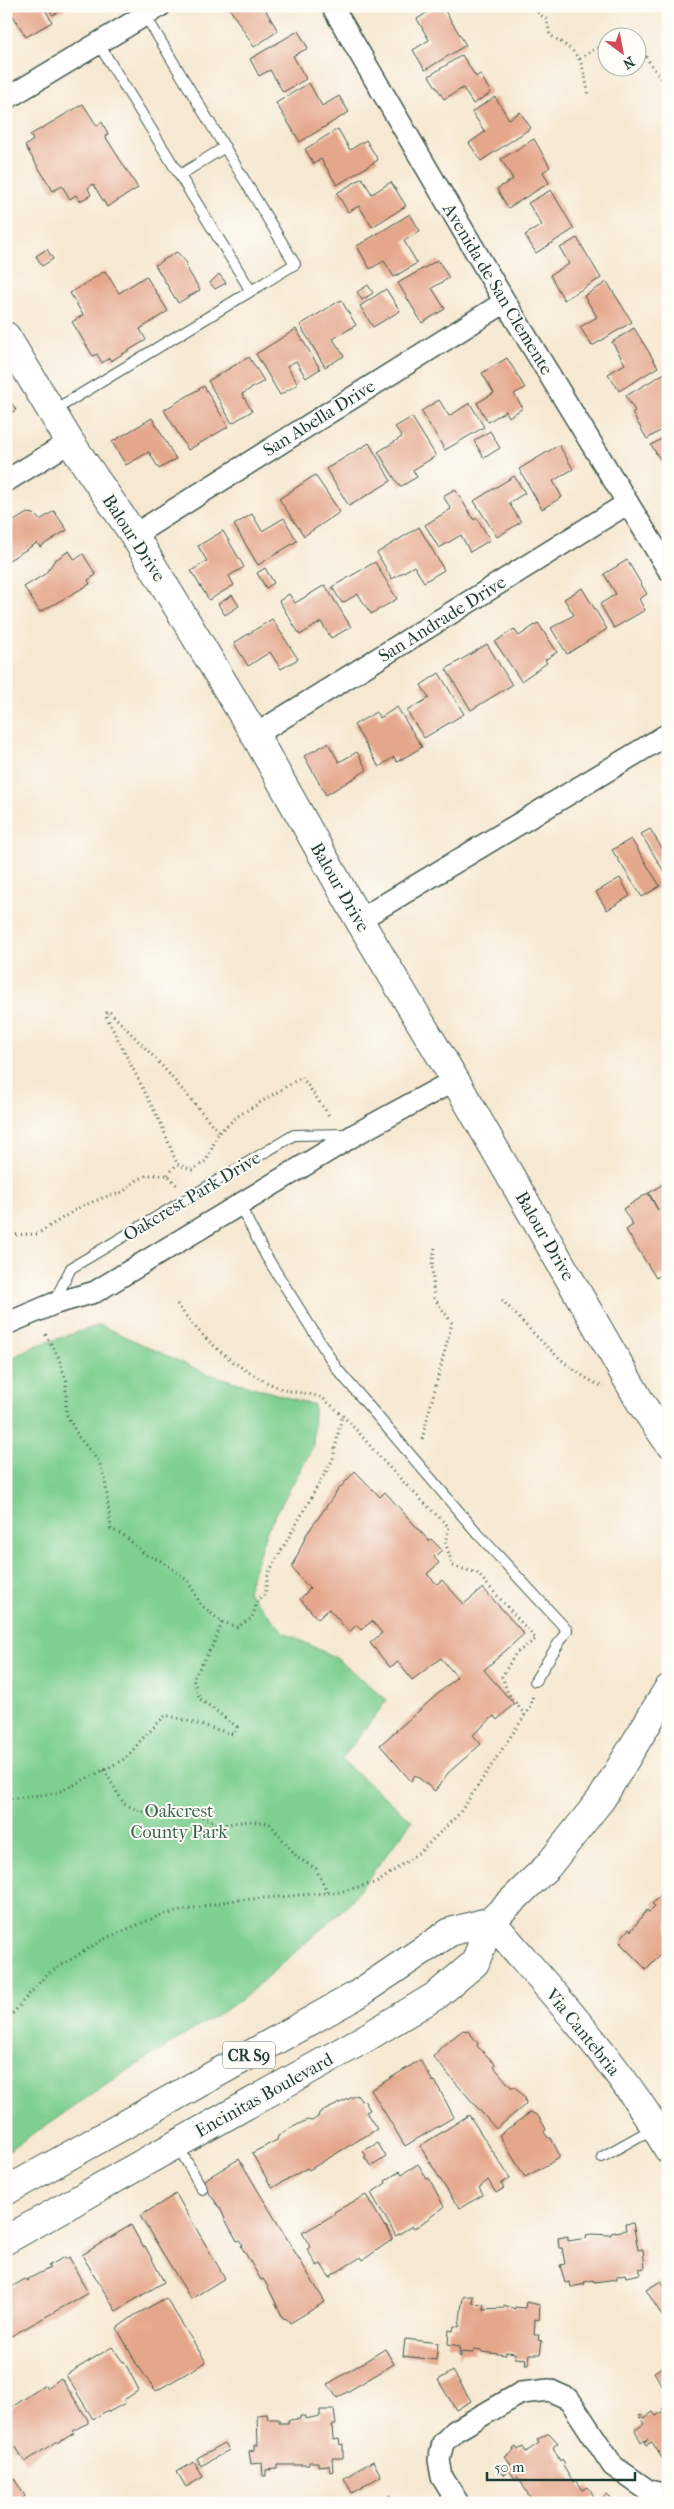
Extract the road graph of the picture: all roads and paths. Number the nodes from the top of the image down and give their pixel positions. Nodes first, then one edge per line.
1 (332, 6) edge
2 (530, 6) edge
3 (153, 11) edge
4 (98, 43) junction
5 (596, 49) edge
6 (646, 58) edge
7 (580, 59) junction
8 (668, 89) edge
9 (588, 97) dead end
10 (6, 99) edge
11 (224, 148) junction
12 (180, 175) junction
13 (251, 291) junction
14 (505, 302) junction
15 (6, 336) edge
16 (52, 412) junction
17 (70, 442) junction
18 (6, 482) edge
19 (628, 503) junction
20 (134, 534) junction
21 (668, 569) edge
22 (668, 734) edge
23 (255, 735) junction
24 (359, 920) junction
25 (455, 1080) junction
26 (330, 1117) dead end
27 (219, 1132) junction
28 (356, 1134) junction
29 (177, 1164) junction
30 (168, 1175) junction
31 (180, 1190) dead end
32 (240, 1206) junction
33 (6, 1235) edge
34 (434, 1247) dead end
35 (502, 1300) dead end
36 (53, 1304) junction
37 (177, 1304) dead end
38 (6, 1324) edge
39 (44, 1332) dead end
40 (610, 1389) dead end
41 (342, 1415) junction
42 (422, 1439) dead end
43 (668, 1442) edge
44 (222, 1622) junction
45 (535, 1681) joint
46 (668, 1689) edge
47 (525, 1715) junction
48 (104, 1770) junction
49 (6, 1799) edge
50 (328, 1893) junction
51 (491, 1921) junction
52 (6, 2021) edge
53 (663, 2132) edge
54 (177, 2144) junction
55 (602, 2157) dead end
56 (202, 2189) dead end
57 (6, 2191) edge
58 (6, 2240) edge
59 (668, 2495) edge
60 (458, 2503) edge

1 - 14 street, Avenida de San Clemente
2 - 7 path
3 - 4 street
3 - 11 lane
4 - 10 street
4 - 12 lane
5 - 7 path
6 - 8 path
7 - 9 path
11 - 12 lane
11 - 13 lane
12 - 13 lane
13 - 16 lane
14 - 19 street, Avenida de San Clemente
14 - 20 street, San Abella Drive
15 - 16 main road, Balour Drive
16 - 17 main road, Balour Drive
17 - 18 street
17 - 20 main road, Balour Drive
19 - 21 street, Avenida de San Clemente
19 - 23 street, San Andrade Drive
20 - 23 main road, Balour Drive
22 - 24 street
23 - 24 main road, Balour Drive
24 - 25 main road, Balour Drive
25 - 28 street, Oakcrest Park Drive
25 - 43 main road, Balour Drive
26 - 27 path
27 - 29 path
27 - 29 path
28 - 32 street, Oakcrest Park Drive
28 - 36 lane, Oakcrest Park Drive
29 - 30 path
30 - 31 path
30 - 33 path
32 - 36 street, Oakcrest Park Drive
32 - 45 lane
34 - 42 path
35 - 40 path
36 - 38 street, Oakcrest Park Drive
37 - 41 path
39 - 44 path
41 - 44 path
41 - 47 path
44 - 48 path
45 - 47 path
46 - 51 main road, Encinitas Boulevard / CR S9
47 - 50 path
48 - 49 path
48 - 50 path
50 - 52 path
51 - 53 main road, Via Cantebria
51 - 54 main road, Encinitas Boulevard / CR S9
51 - 57 main road, Encinitas Boulevard / CR S9
53 - 55 lane
54 - 56 lane
54 - 58 main road, Encinitas Boulevard / CR S9
59 - 60 street

